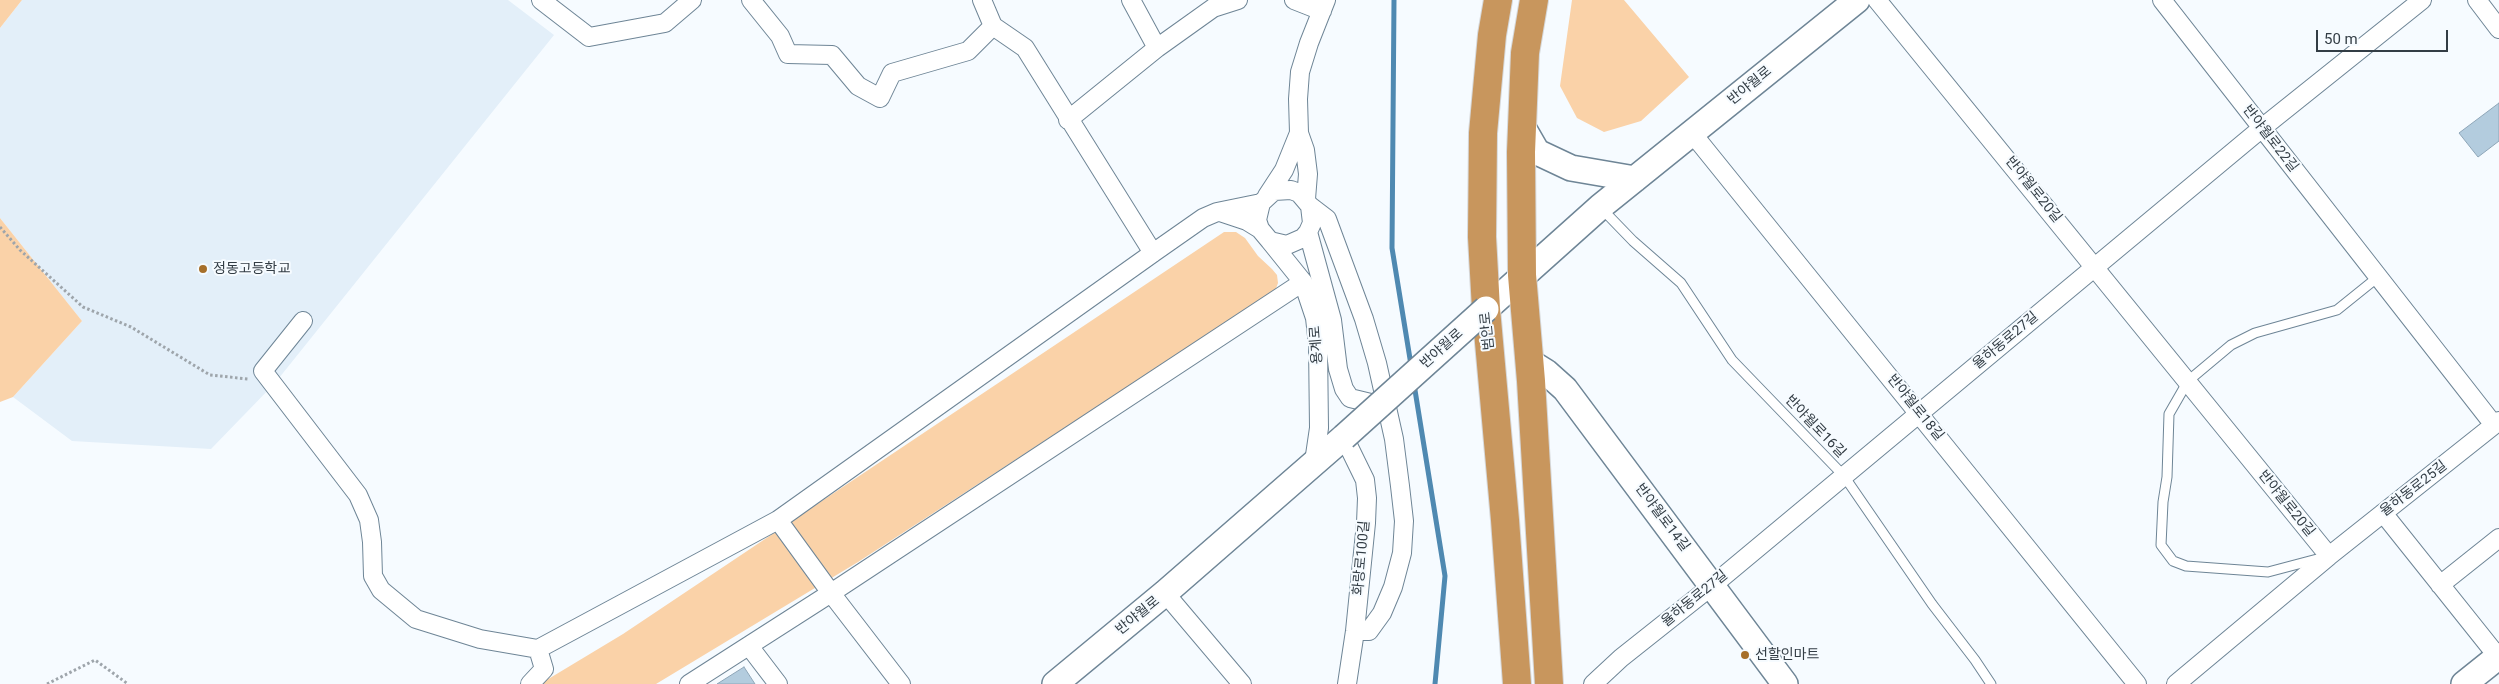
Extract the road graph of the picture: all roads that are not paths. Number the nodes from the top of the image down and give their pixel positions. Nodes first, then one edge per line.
1 (540, 0) edge
2 (692, 0) edge
3 (751, 0) edge
4 (982, 0) edge
5 (1131, 0) edge
6 (1238, 0) edge
7 (1294, 0) edge
8 (1498, 0) edge
9 (1534, 0) edge
10 (1857, 0) edge
11 (1877, 0) edge
12 (2162, 0) edge
13 (2422, 0) edge
14 (2477, 0) edge
15 (1211, 4) edge
16 (1324, 5) edge
17 (993, 26) junction
18 (2499, 29) edge
19 (1157, 48) junction
20 (1068, 120) junction
21 (1522, 126) junction
22 (2262, 128) junction
23 (1300, 133) junction
24 (1692, 133) junction
25 (1635, 179) junction
26 (1264, 200) junction
27 (1308, 203) junction
28 (1600, 207) junction
29 (1217, 212) junction
30 (1308, 232) junction
31 (1265, 235) junction
32 (1154, 254) junction
33 (2095, 267) junction
34 (1522, 276) junction
35 (2378, 277) junction
36 (1303, 282) junction
37 (1486, 309) junction
38 (302, 321) dead end
39 (1530, 362) junction
40 (2188, 382) junction
41 (1378, 405) junction
42 (1919, 413) junction
43 (2497, 423) edge
44 (1344, 436) junction
45 (1314, 462) junction
46 (1844, 476) junction
47 (2383, 513) junction
48 (778, 520) junction
49 (2499, 538) edge
50 (2328, 556) junction
51 (1712, 585) junction
52 (2440, 585) junction
53 (1165, 593) junction
54 (831, 594) junction
55 (1355, 632) junction
56 (749, 646) junction
57 (538, 649) junction
58 (2498, 657) edge
59 (1551, 675) edge
60 (1516, 677) edge
61 (530, 684) edge
62 (689, 684) edge
63 (778, 684) edge
64 (901, 684) edge
65 (1055, 684) edge
66 (1242, 684) edge
67 (1347, 684) edge
68 (1593, 684) edge
69 (1785, 684) edge
70 (1991, 684) edge
71 (2137, 684) edge
72 (2176, 684) edge
73 (2464, 684) edge

1 - 2 street
3 - 17 street
4 - 17 street
5 - 19 street
6 - 15 street
7 - 16 street
8 - 37 highway, 범안로
9 - 21 highway
10 - 24 main road, 반야월로
11 - 33 street, 반야월로20길
12 - 22 street, 반야월로22길
13 - 22 street, 율하동로27길
14 - 18 street
15 - 19 street
16 - 23 street
17 - 20 street
19 - 20 street
20 - 32 street
21 - 25 main road
21 - 34 highway
22 - 33 street, 율하동로27길
22 - 35 street, 반야월로22길
23 - 26 street
23 - 27 street
24 - 25 main road, 반야월로
24 - 42 street, 반야월로18길
25 - 28 main road, 반야월로
26 - 27 street
26 - 29 street
26 - 31 street
27 - 30 street
27 - 55 street
28 - 34 main road, 반야월로
28 - 46 lane, 반야월로16길
29 - 31 street
29 - 32 street
30 - 31 street
30 - 41 street, 용계로
31 - 36 street, 용계로
32 - 48 street
33 - 40 street, 반야월로20길
33 - 42 street, 율하동로27길
34 - 37 main road, 반야월로
34 - 39 highway
35 - 40 lane
35 - 43 street, 반야월로22길
36 - 45 street, 용계로
36 - 54 street
37 - 41 main road, 반야월로, bridge
37 - 60 highway, 범안로
38 - 57 street
39 - 51 main road, 반야월로14길
39 - 59 highway
40 - 50 street, 반야월로20길
40 - 50 lane, 율하동로25길
41 - 44 main road, 반야월로, bridge
42 - 46 street, 율하동로27길
42 - 71 street, 반야월로18길
43 - 47 street, 율하동로25길
44 - 45 main road, 반야월로
44 - 55 street, 화랑로100길
45 - 53 main road, 반야월로
46 - 51 street, 율하동로27길
46 - 70 lane, 반야월로16길
47 - 50 street, 율하동로25길
47 - 52 street
48 - 54 street
48 - 57 street
49 - 52 street
50 - 72 street, 율하동로25길
51 - 68 street, 율하동로27길
51 - 69 main road, 반야월로14길
52 - 58 street
53 - 65 main road, 반야월로
53 - 66 street
54 - 56 street
54 - 64 street
55 - 67 street, 화랑로100길
56 - 62 street
56 - 63 street
57 - 61 street
58 - 73 main road

